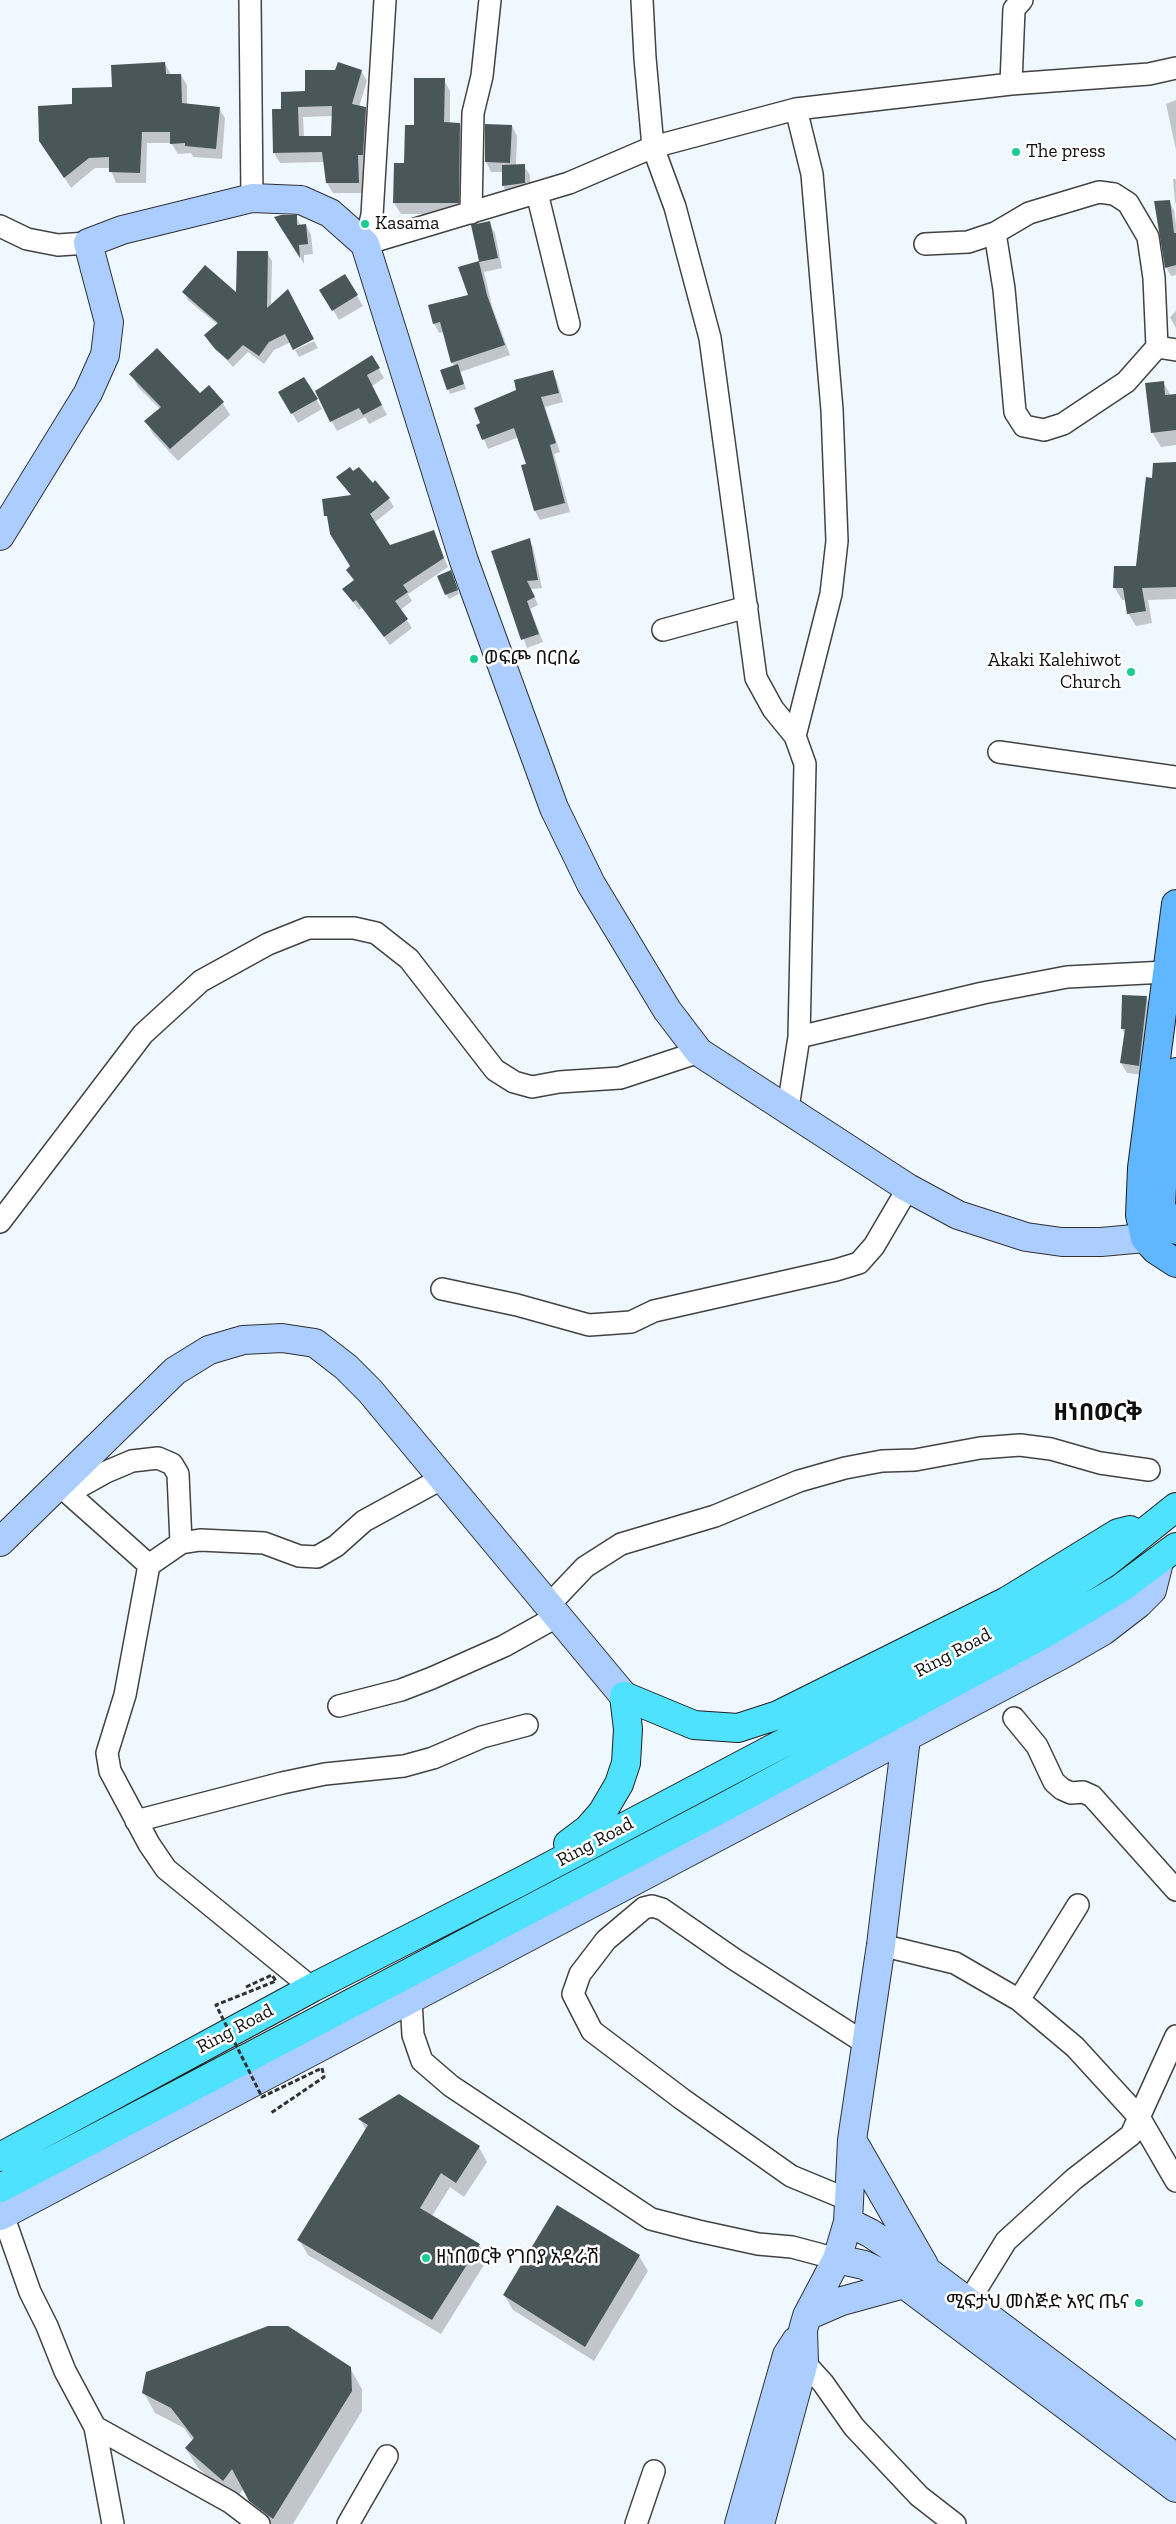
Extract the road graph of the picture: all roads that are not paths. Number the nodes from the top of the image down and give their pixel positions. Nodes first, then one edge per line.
1 (250, 0) edge
2 (385, 0) edge
3 (490, 0) edge
4 (642, 0) edge
5 (1022, 0) edge
6 (1176, 68) edge
7 (1011, 84) junction
8 (796, 109) junction
9 (654, 147) junction
10 (537, 193) junction
11 (252, 198) junction
12 (471, 213) junction
13 (0, 226) edge
14 (995, 233) junction
15 (88, 243) junction
16 (365, 244) junction
17 (925, 244) dead end
18 (569, 324) dead end
19 (1166, 349) edge
20 (0, 536) edge
21 (747, 607) junction
22 (663, 630) dead end
23 (795, 736) junction
24 (999, 752) dead end
25 (1176, 777) edge
26 (1176, 904) edge
27 (1166, 972) junction
28 (799, 1036) junction
29 (699, 1052) junction
30 (1176, 1072) edge
31 (788, 1108) junction
32 (908, 1188) junction
33 (0, 1222) edge
34 (1174, 1228) edge
35 (1145, 1238) junction
36 (1176, 1263) edge
37 (442, 1289) dead end
38 (1149, 1470) dead end
39 (441, 1479) junction
40 (63, 1489) junction
41 (1166, 1515) edge
42 (0, 1542) edge
43 (181, 1543) junction
44 (1167, 1555) edge
45 (149, 1566) junction
46 (551, 1612) junction
47 (624, 1696) junction
48 (339, 1706) dead end
49 (1014, 1718) dead end
50 (527, 1725) dead end
51 (906, 1738) junction
52 (136, 1821) junction
53 (518, 1883) junction
54 (1176, 1890) edge
55 (1078, 1905) dead end
56 (881, 1945) junction
57 (312, 1988) junction
58 (411, 2000) junction
59 (1019, 2000) junction
60 (1176, 2036) edge
61 (865, 2042) junction
62 (1139, 2116) junction
63 (852, 2140) junction
64 (0, 2157) edge
65 (1176, 2181) edge
66 (0, 2188) edge
67 (848, 2211) junction
68 (2, 2215) edge
69 (837, 2259) junction
70 (927, 2271) junction
71 (904, 2284) junction
72 (969, 2301) junction
73 (805, 2323) junction
74 (796, 2359) junction
75 (95, 2427) junction
76 (387, 2456) dead end
77 (1176, 2458) edge
78 (654, 2471) dead end
79 (1176, 2488) edge
80 (350, 2523) edge
81 (113, 2524) edge
82 (259, 2524) edge
83 (636, 2524) edge
84 (739, 2524) edge
85 (760, 2524) edge
86 (955, 2524) edge

1 - 11 street
2 - 16 street
3 - 12 street
4 - 9 street
5 - 7 street
6 - 7 street
7 - 8 street
8 - 9 street
8 - 23 street
9 - 10 street
9 - 21 street
10 - 12 street
10 - 18 street
11 - 15 street
11 - 16 street
12 - 16 street
13 - 15 street
14 - 17 street
14 - 19 street
14 - 19 street
15 - 20 street
16 - 29 street
21 - 22 street
21 - 23 street
23 - 28 street
24 - 25 street
26 - 27 main road
27 - 28 street
27 - 35 main road
28 - 31 street
29 - 31 street
29 - 33 street
30 - 34 main road
31 - 32 street
32 - 35 street
32 - 37 street
34 - 35 street
35 - 36 main road
38 - 46 street
39 - 40 street
39 - 43 street
39 - 46 street
40 - 42 street
40 - 43 street
40 - 45 street
41 - 47 highway
41 - 53 highway, Ring Road
43 - 45 street
44 - 51 street
44 - 66 highway, Ring Road
45 - 52 street
46 - 47 street
46 - 48 street
47 - 53 highway
49 - 54 street
50 - 52 street
51 - 56 street
51 - 58 street
52 - 57 street
53 - 57 highway, Ring Road
55 - 59 street
56 - 59 street
56 - 61 street
57 - 64 highway, Ring Road
58 - 68 street
58 - 69 street
59 - 62 street
60 - 62 street
61 - 63 street
61 - 67 street
62 - 65 street
62 - 72 street
63 - 67 street
63 - 70 street
67 - 69 street
67 - 70 street
68 - 75 street
69 - 71 street
69 - 73 street
70 - 72 street
71 - 73 street
71 - 79 street
72 - 77 street
73 - 74 street
74 - 84 street
74 - 85 street
74 - 86 street
75 - 81 street
75 - 82 street
76 - 80 street
78 - 83 street

